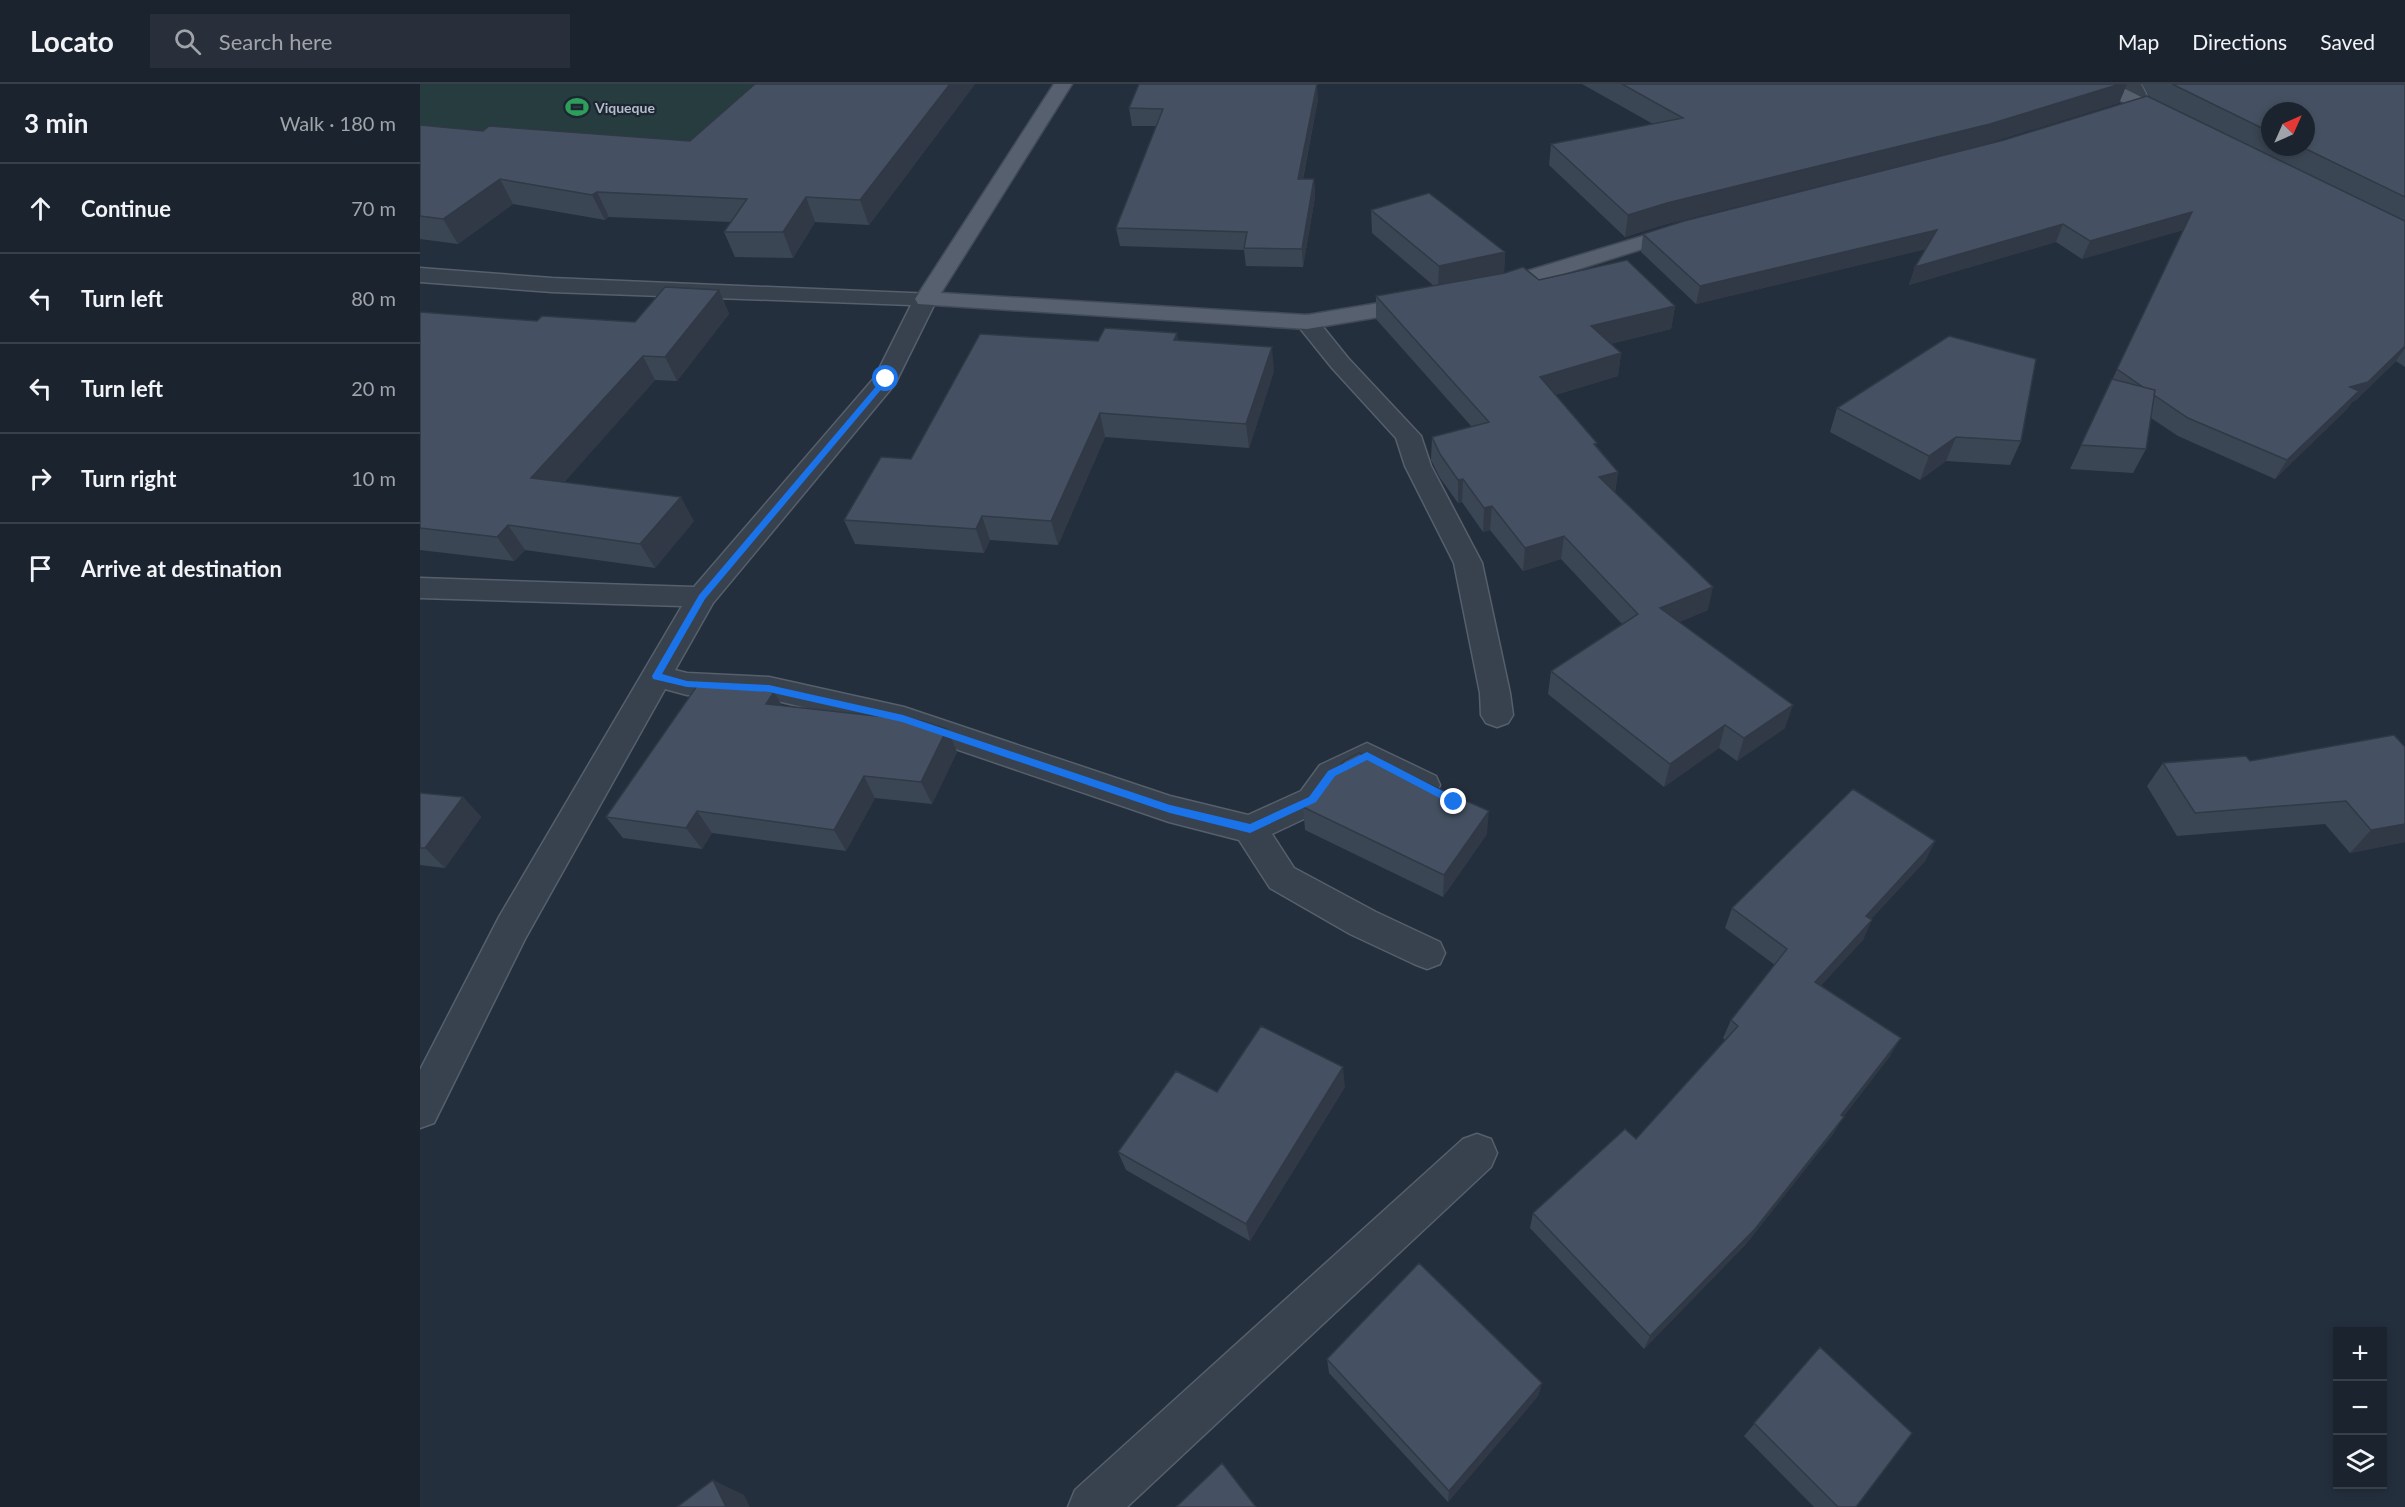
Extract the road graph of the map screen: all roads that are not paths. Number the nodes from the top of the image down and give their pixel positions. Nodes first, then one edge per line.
1 (1063, 84) edge
2 (2101, 84) edge
3 (2132, 84) edge
4 (2142, 104) junction
5 (2109, 114) edge
6 (2194, 130) edge
7 (1707, 223) edge
8 (420, 275) edge
9 (1473, 292) edge
10 (926, 299) junction
11 (1440, 299) edge
12 (1307, 322) junction
13 (420, 588) edge
14 (702, 597) junction
15 (656, 676) junction
16 (1497, 716) dead end
17 (1446, 797) edge
18 (1250, 829) junction
19 (1427, 953) dead end
20 (420, 1110) edge
21 (1477, 1153) dead end
22 (1092, 1507) edge

1 - 10 main road
2 - 4 main road
3 - 4 street
4 - 5 main road
4 - 6 main road
7 - 9 main road
8 - 10 street
10 - 12 main road
10 - 14 street
11 - 12 main road
12 - 16 street
13 - 14 street
14 - 15 street
15 - 18 street
15 - 20 street
17 - 18 street
18 - 19 street
21 - 22 street

